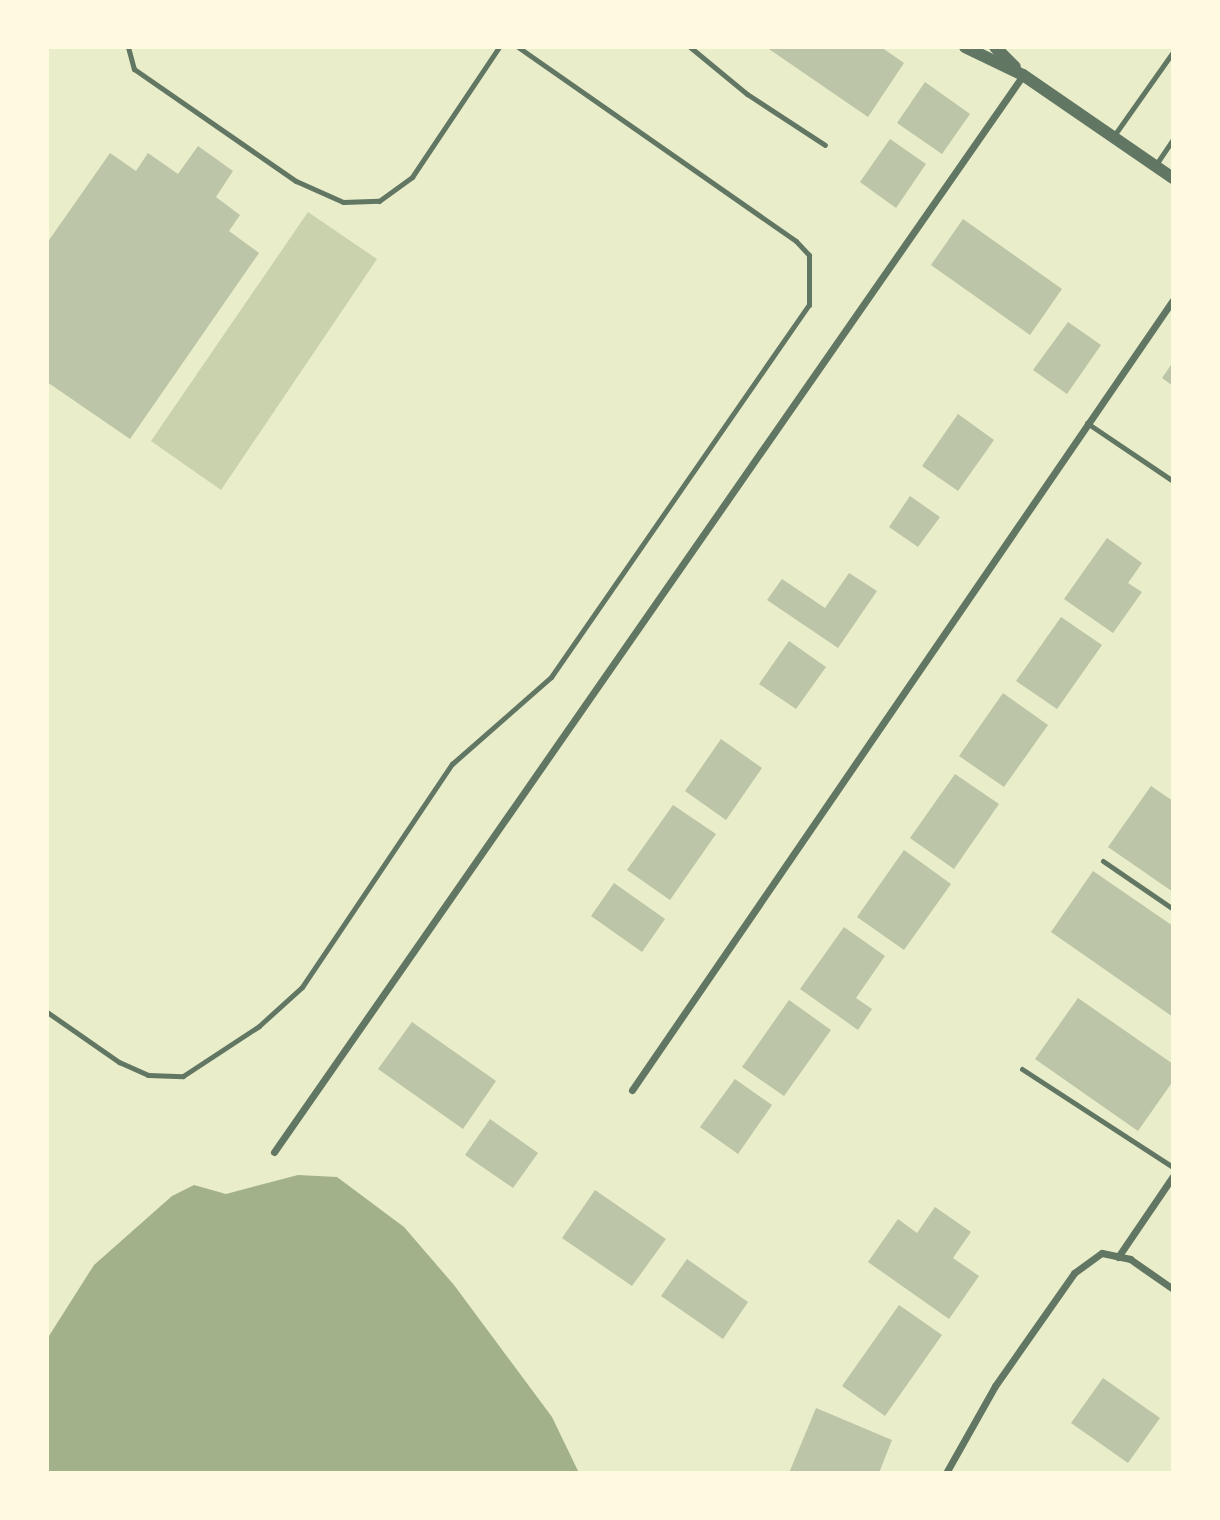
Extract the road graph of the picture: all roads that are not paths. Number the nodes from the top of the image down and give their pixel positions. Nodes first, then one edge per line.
1 (128, 47) edge
2 (499, 47) edge
3 (518, 47) edge
4 (690, 47) edge
5 (965, 47) edge
6 (995, 47) edge
7 (1173, 52) edge
8 (1023, 75) junction
9 (1113, 137) junction
10 (1173, 139) edge
11 (825, 145) dead end
12 (1155, 166) junction
13 (1173, 178) edge
14 (1173, 300) edge
15 (1087, 423) junction
16 (1173, 481) edge
17 (1103, 861) dead end
18 (1173, 909) edge
19 (47, 1012) edge
20 (1022, 1069) dead end
21 (632, 1090) dead end
22 (274, 1152) dead end
23 (1173, 1167) edge
24 (1173, 1176) edge
25 (1118, 1257) junction
26 (1173, 1289) edge
27 (946, 1473) edge

1 - 2 lane
3 - 19 lane
4 - 11 lane
5 - 8 street
6 - 8 street
7 - 9 lane
8 - 9 street
8 - 22 street
9 - 12 street
10 - 12 lane
12 - 13 street
14 - 15 street
15 - 16 lane
15 - 21 street
17 - 18 lane
20 - 23 lane
24 - 25 street
25 - 26 street
25 - 27 street

